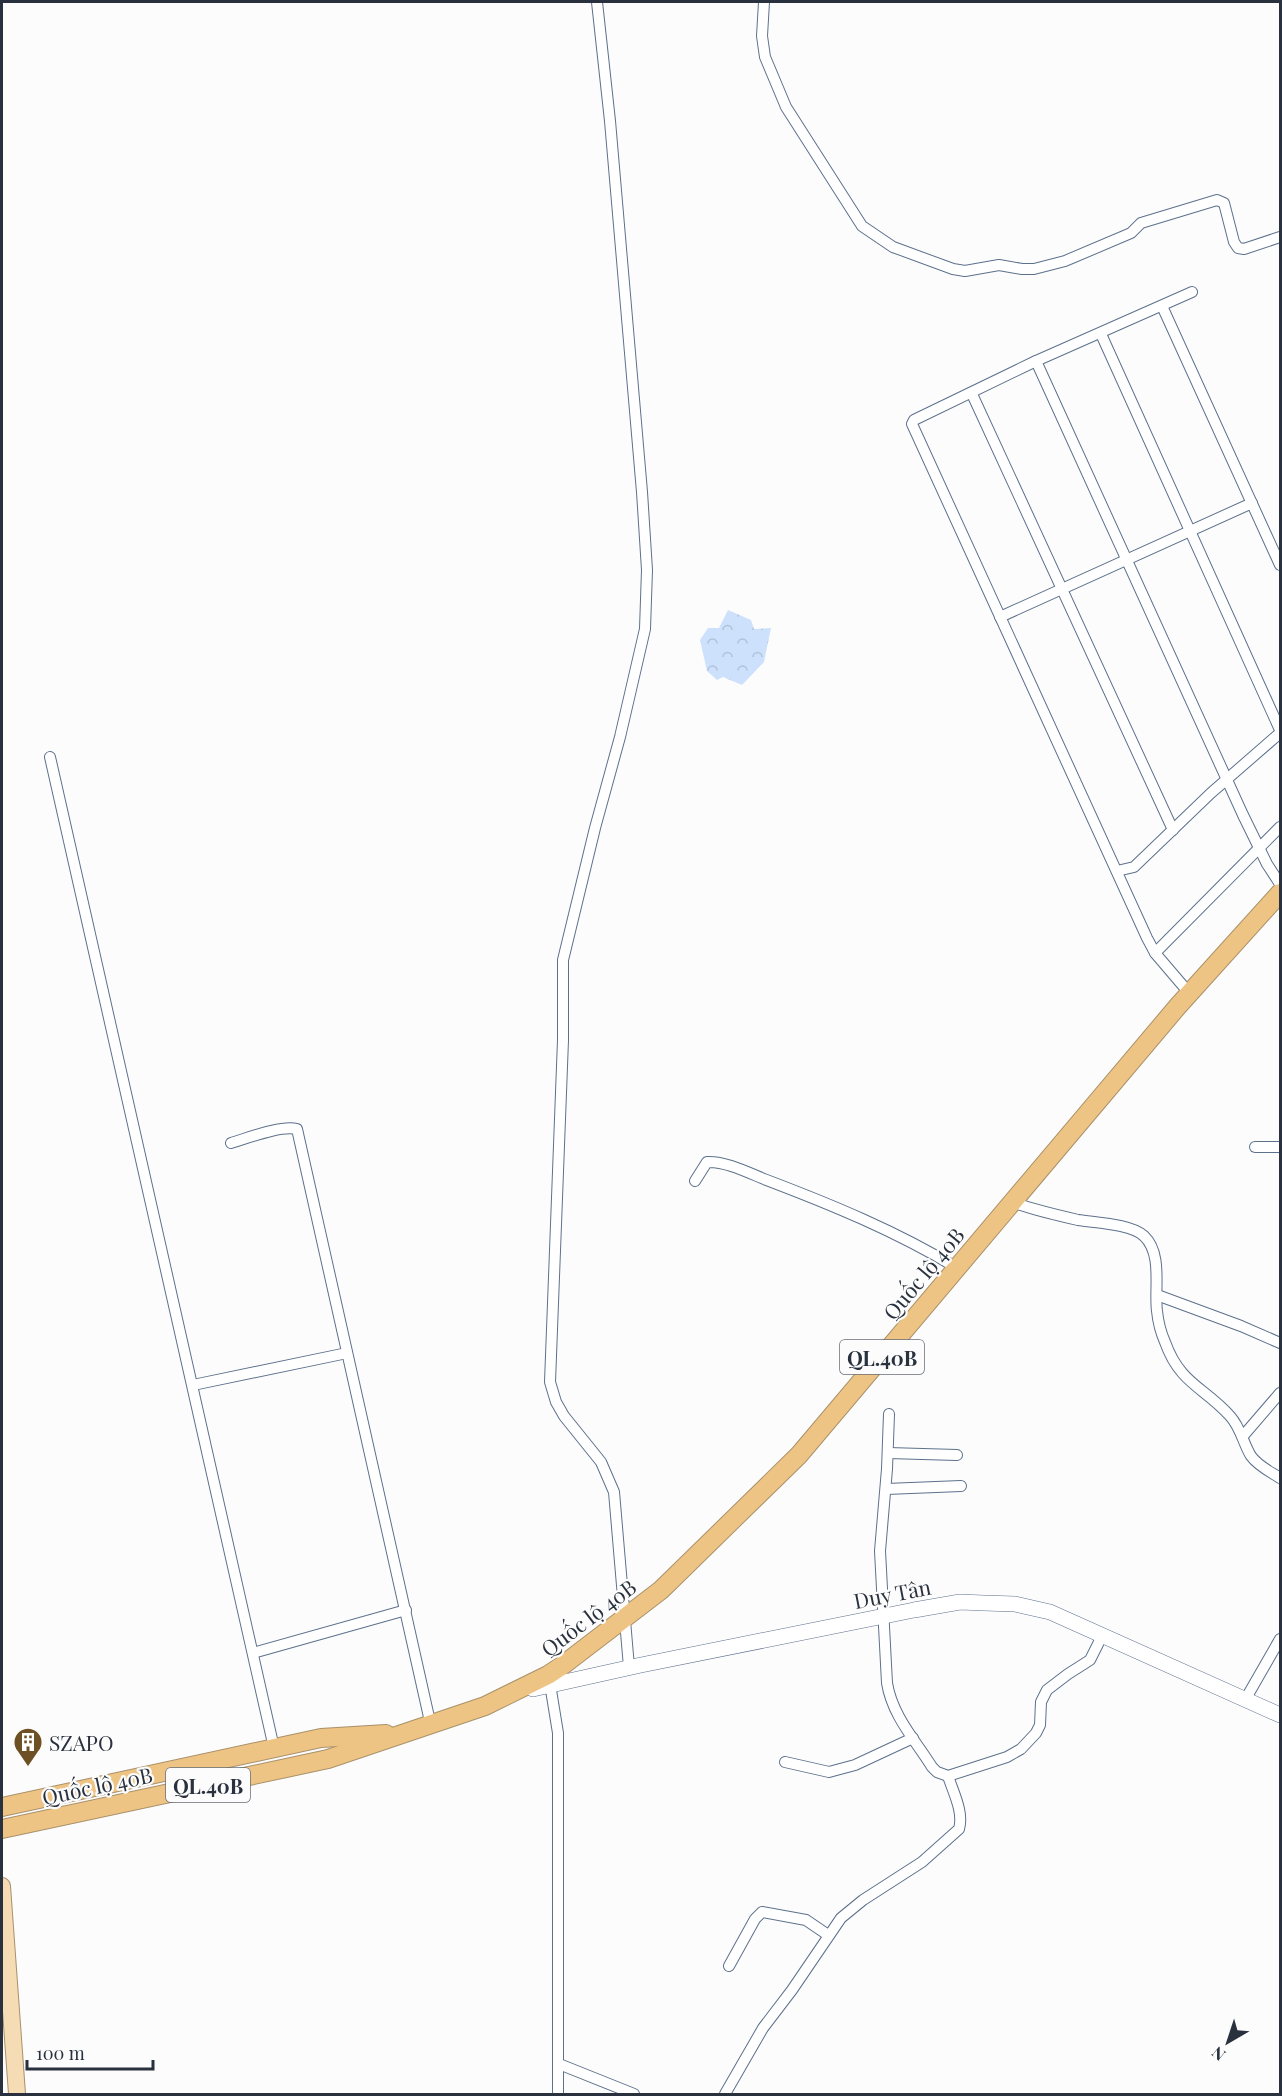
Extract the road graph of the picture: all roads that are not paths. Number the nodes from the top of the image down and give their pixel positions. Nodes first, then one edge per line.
1 (597, 2) edge
2 (764, 2) edge
3 (1281, 237) edge
4 (1192, 292) dead end
5 (1162, 306) junction
6 (1101, 334) junction
7 (1036, 361) junction
8 (972, 394) junction
9 (1252, 503) junction
10 (1191, 530) junction
11 (1126, 560) junction
12 (1281, 565) edge
13 (1062, 589) junction
14 (1000, 617) junction
15 (1281, 731) edge
16 (50, 757) dead end
17 (1227, 780) junction
18 (1281, 827) edge
19 (1173, 831) junction
20 (1259, 847) junction
21 (1117, 871) junction
22 (1281, 884) edge
23 (1281, 893) edge
24 (1155, 953) junction
25 (1190, 994) junction
26 (231, 1143) dead end
27 (1255, 1147) dead end
28 (1281, 1147) edge
29 (695, 1181) dead end
30 (1012, 1202) junction
31 (957, 1268) junction
32 (1157, 1295) junction
33 (1281, 1343) edge
34 (347, 1353) junction
35 (193, 1385) junction
36 (1281, 1393) edge
37 (889, 1414) dead end
38 (1243, 1436) junction
39 (888, 1453) junction
40 (957, 1455) dead end
41 (1281, 1478) edge
42 (961, 1486) dead end
43 (886, 1489) junction
44 (406, 1610) junction
45 (884, 1617) junction
46 (625, 1619) junction
47 (1102, 1636) junction
48 (1281, 1639) edge
49 (253, 1653) junction
50 (629, 1667) junction
51 (550, 1684) junction
52 (497, 1700) junction
53 (1245, 1700) junction
54 (1281, 1715) edge
55 (431, 1725) junction
56 (411, 1732) junction
57 (913, 1738) junction
58 (274, 1748) junction
59 (785, 1762) dead end
60 (948, 1776) junction
61 (2, 1807) edge
62 (2, 1829) edge
63 (2, 1886) edge
64 (828, 1935) junction
65 (729, 1966) dead end
66 (559, 2064) junction
67 (17, 2094) edge
68 (558, 2094) edge
69 (634, 2094) edge
70 (725, 2094) edge

1 - 46 street
2 - 3 street
4 - 5 street
5 - 6 street
5 - 9 street
6 - 7 street
6 - 10 street
7 - 8 street
7 - 11 street
8 - 13 street
8 - 14 street
9 - 10 street
9 - 12 street
10 - 11 street
10 - 15 street
11 - 13 street
11 - 17 street
13 - 14 street
13 - 19 street
14 - 21 street
15 - 17 street
16 - 35 street
17 - 19 street
17 - 20 street
18 - 20 street
19 - 21 street
20 - 22 street
20 - 24 street
21 - 24 street
23 - 25 highway, Quốc lộ 40B / QL.40B
24 - 25 street
25 - 30 highway, Quốc lộ 40B / QL.40B
26 - 34 street
27 - 28 street
29 - 31 street
30 - 31 highway, Quốc lộ 40B / QL.40B
30 - 32 street
31 - 46 highway, Quốc lộ 40B / QL.40B
32 - 33 street
32 - 38 street
34 - 35 street
34 - 44 street
35 - 49 street
36 - 38 street
37 - 39 street
38 - 41 street
39 - 40 street
39 - 43 street
42 - 43 street
43 - 45 street
44 - 49 street
44 - 55 street
45 - 47 street, Duy Tân
45 - 50 street, Duy Tân
45 - 57 street
46 - 50 street
46 - 52 highway, Quốc lộ 40B / QL.40B
47 - 53 street, Duy Tân
47 - 60 street
48 - 53 street
49 - 58 street
50 - 51 street, Duy Tân
51 - 52 street, Duy Tân
51 - 66 street
52 - 55 highway, Quốc lộ 40B / QL.40B
53 - 54 street, Duy Tân
55 - 56 highway, Quốc lộ 40B / QL.40B
56 - 58 highway, Quốc lộ 40B / QL.40B
56 - 62 highway, Quốc lộ 40B / QL.40B
57 - 59 street
57 - 60 street
58 - 61 highway, Quốc lộ 40B / QL.40B
60 - 64 street
63 - 67 main road
64 - 65 street
64 - 70 street
66 - 68 street
66 - 69 street

